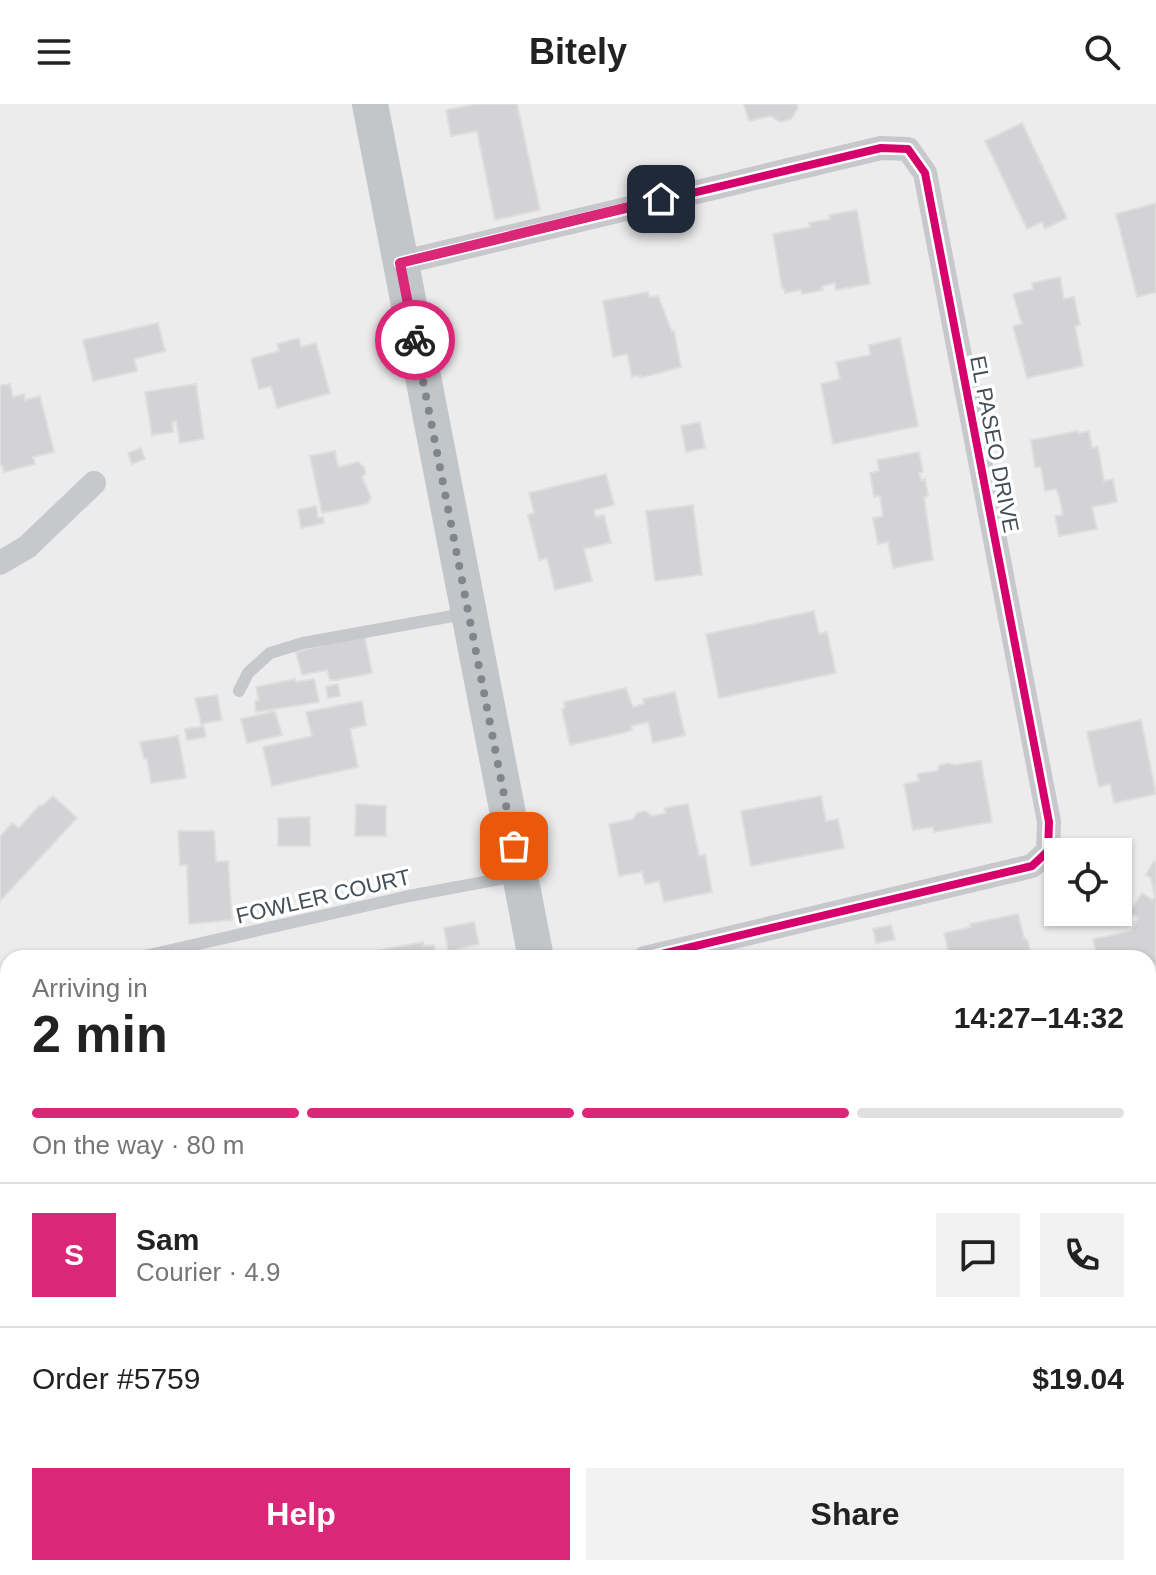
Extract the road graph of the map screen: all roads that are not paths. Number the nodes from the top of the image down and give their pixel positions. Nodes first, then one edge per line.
1 (370, 104) edge
2 (400, 263) junction
3 (94, 483) dead end
4 (0, 563) edge
5 (468, 613) junction
6 (239, 691) dead end
7 (520, 875) junction
8 (171, 950) edge
9 (534, 950) edge
10 (679, 950) edge

1 - 2 main road
2 - 5 main road
2 - 10 street, EL PASEO DRIVE
3 - 4 street
5 - 6 lane
5 - 7 main road
7 - 8 lane, FOWLER COURT
7 - 9 main road

